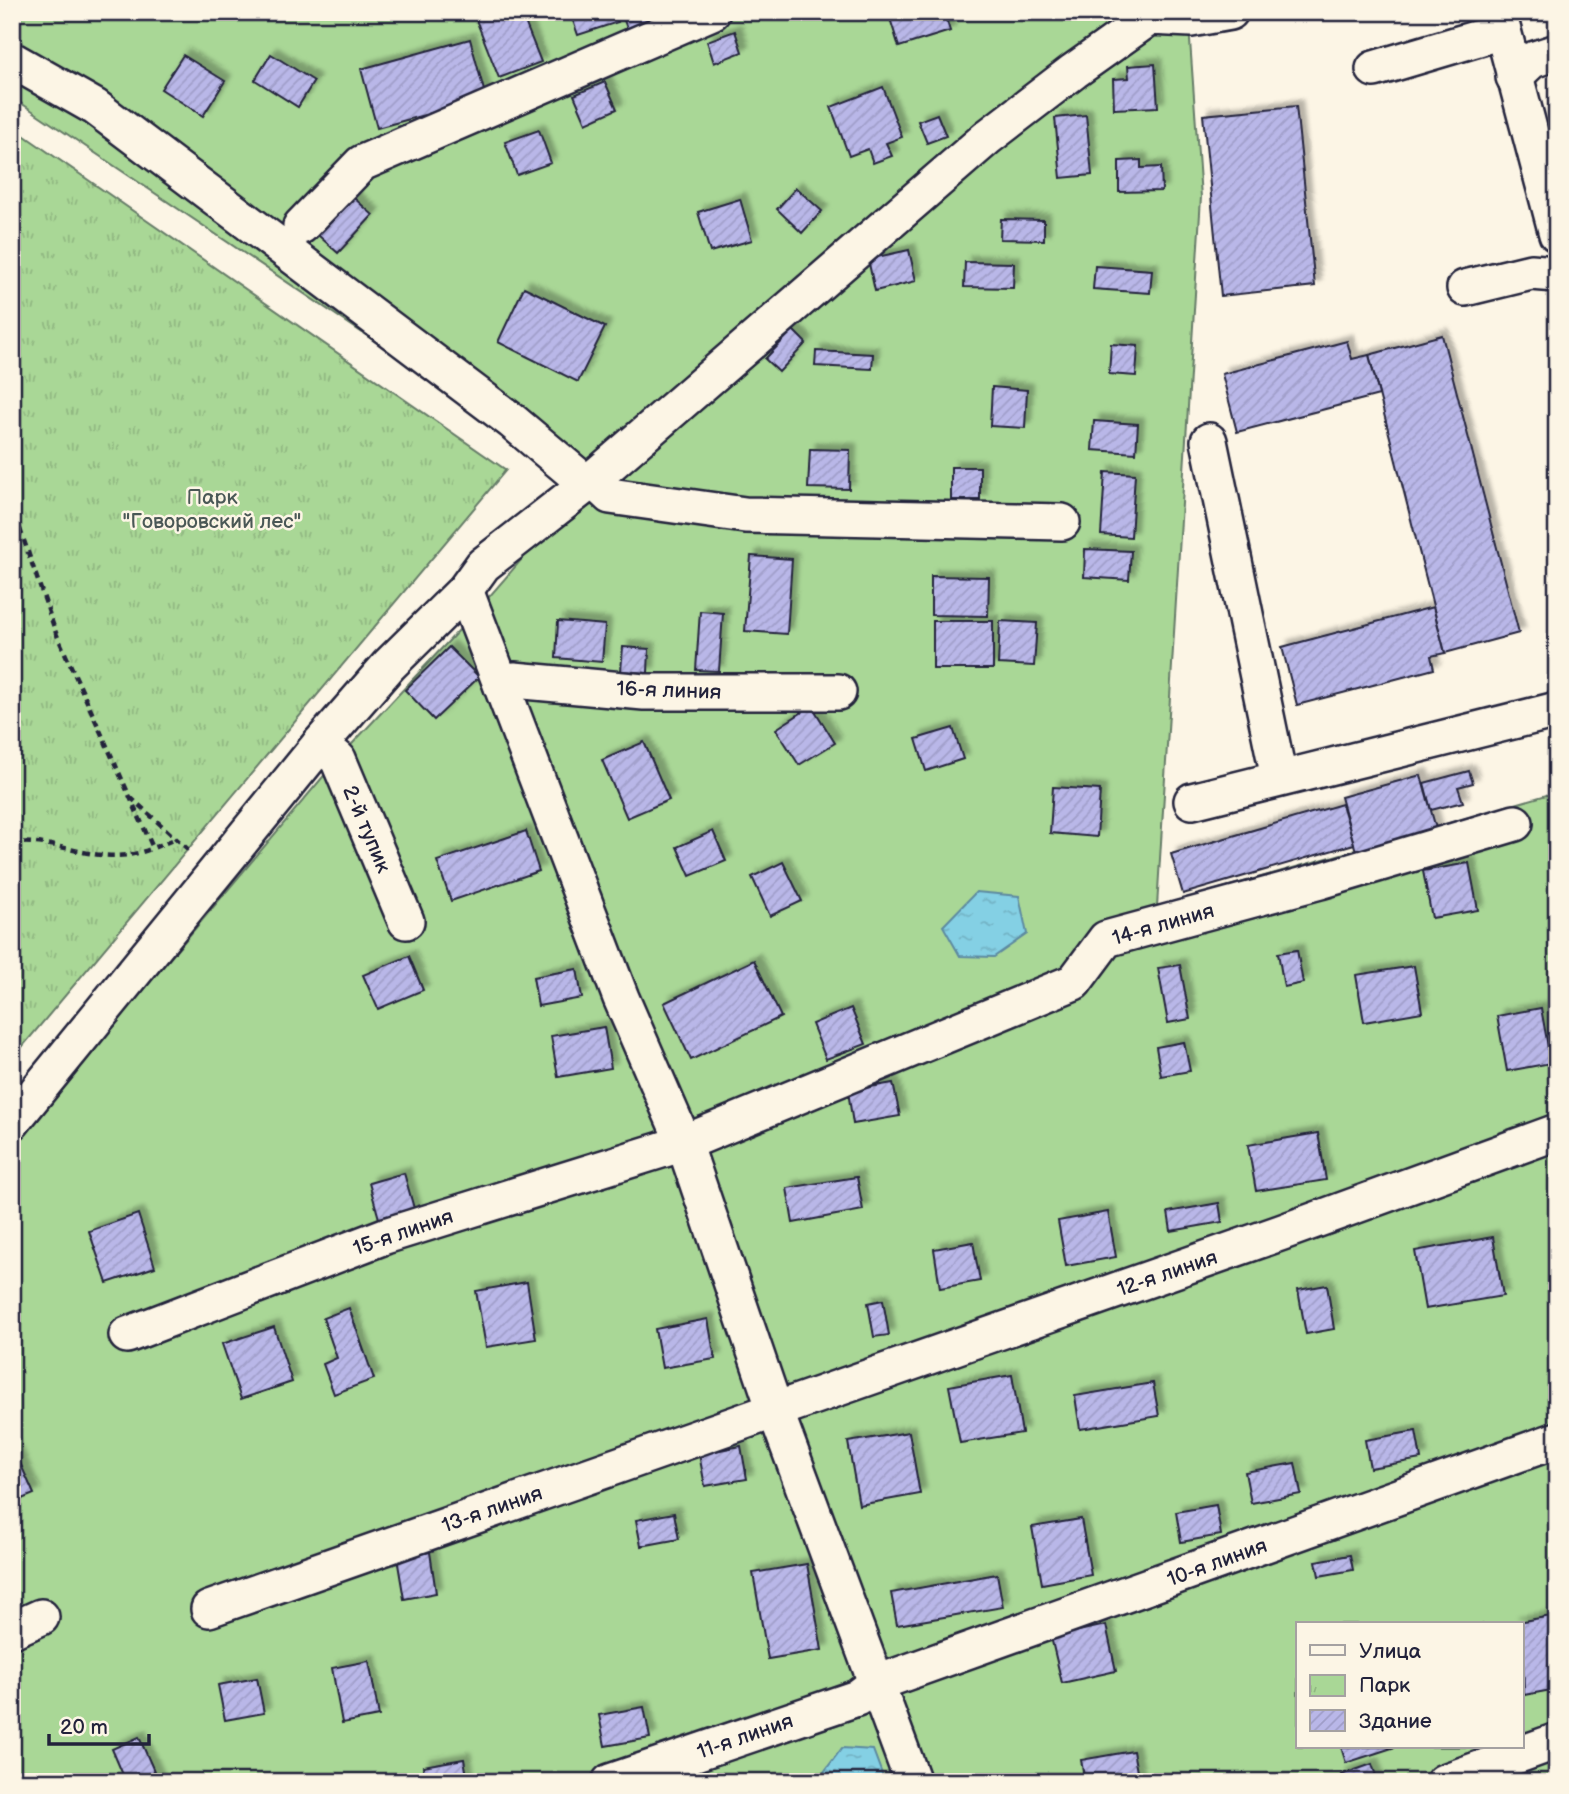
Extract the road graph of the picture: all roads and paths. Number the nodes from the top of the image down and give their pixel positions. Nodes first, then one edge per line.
1 (712, 12) edge
2 (1230, 12) edge
3 (1190, 16) edge
4 (1500, 22) edge
5 (1557, 52) edge
6 (12, 60) edge
7 (1374, 69) dead end
8 (1514, 77) junction
9 (302, 226) dead end
10 (1557, 234) edge
11 (1557, 274) edge
12 (1465, 288) dead end
13 (1209, 441) dead end
14 (590, 481) junction
15 (12, 506) edge
16 (1062, 522) dead end
17 (465, 590) junction
18 (502, 686) junction
19 (838, 692) dead end
20 (1557, 710) edge
21 (320, 744) junction
22 (1279, 778) junction
23 (127, 794) junction
24 (1192, 801) dead end
25 (1515, 823) dead end
26 (175, 839) junction
27 (12, 843) edge
28 (153, 848) junction
29 (216, 871) junction
30 (406, 921) dead end
31 (12, 1122) edge
32 (1557, 1132) edge
33 (684, 1143) junction
34 (127, 1335) dead end
35 (775, 1410) junction
36 (1557, 1440) edge
37 (209, 1609) dead end
38 (877, 1683) junction
39 (1557, 1741) edge
40 (610, 1782) edge
41 (913, 1782) edge
42 (1444, 1782) edge

1 - 9 street
2 - 3 street
3 - 14 street
4 - 7 street
4 - 8 street
5 - 8 street
6 - 14 street
8 - 10 street
11 - 12 street
13 - 22 street
14 - 16 street
14 - 17 street
15 - 23 path
17 - 18 street
17 - 21 street
18 - 19 street, 16-я линия
18 - 33 street
20 - 22 street
21 - 29 street
21 - 30 street, 2-й тупик
22 - 24 street
23 - 26 path
23 - 28 path
25 - 33 street, 14-я линия
26 - 28 path
26 - 29 path
27 - 28 path
29 - 31 street
32 - 35 street, 12-я линия
33 - 34 street, 15-я линия
33 - 35 street
35 - 37 street, 13-я линия
35 - 38 street
36 - 38 street, 10-я линия
38 - 40 street, 11-я линия
38 - 41 street
39 - 42 street

